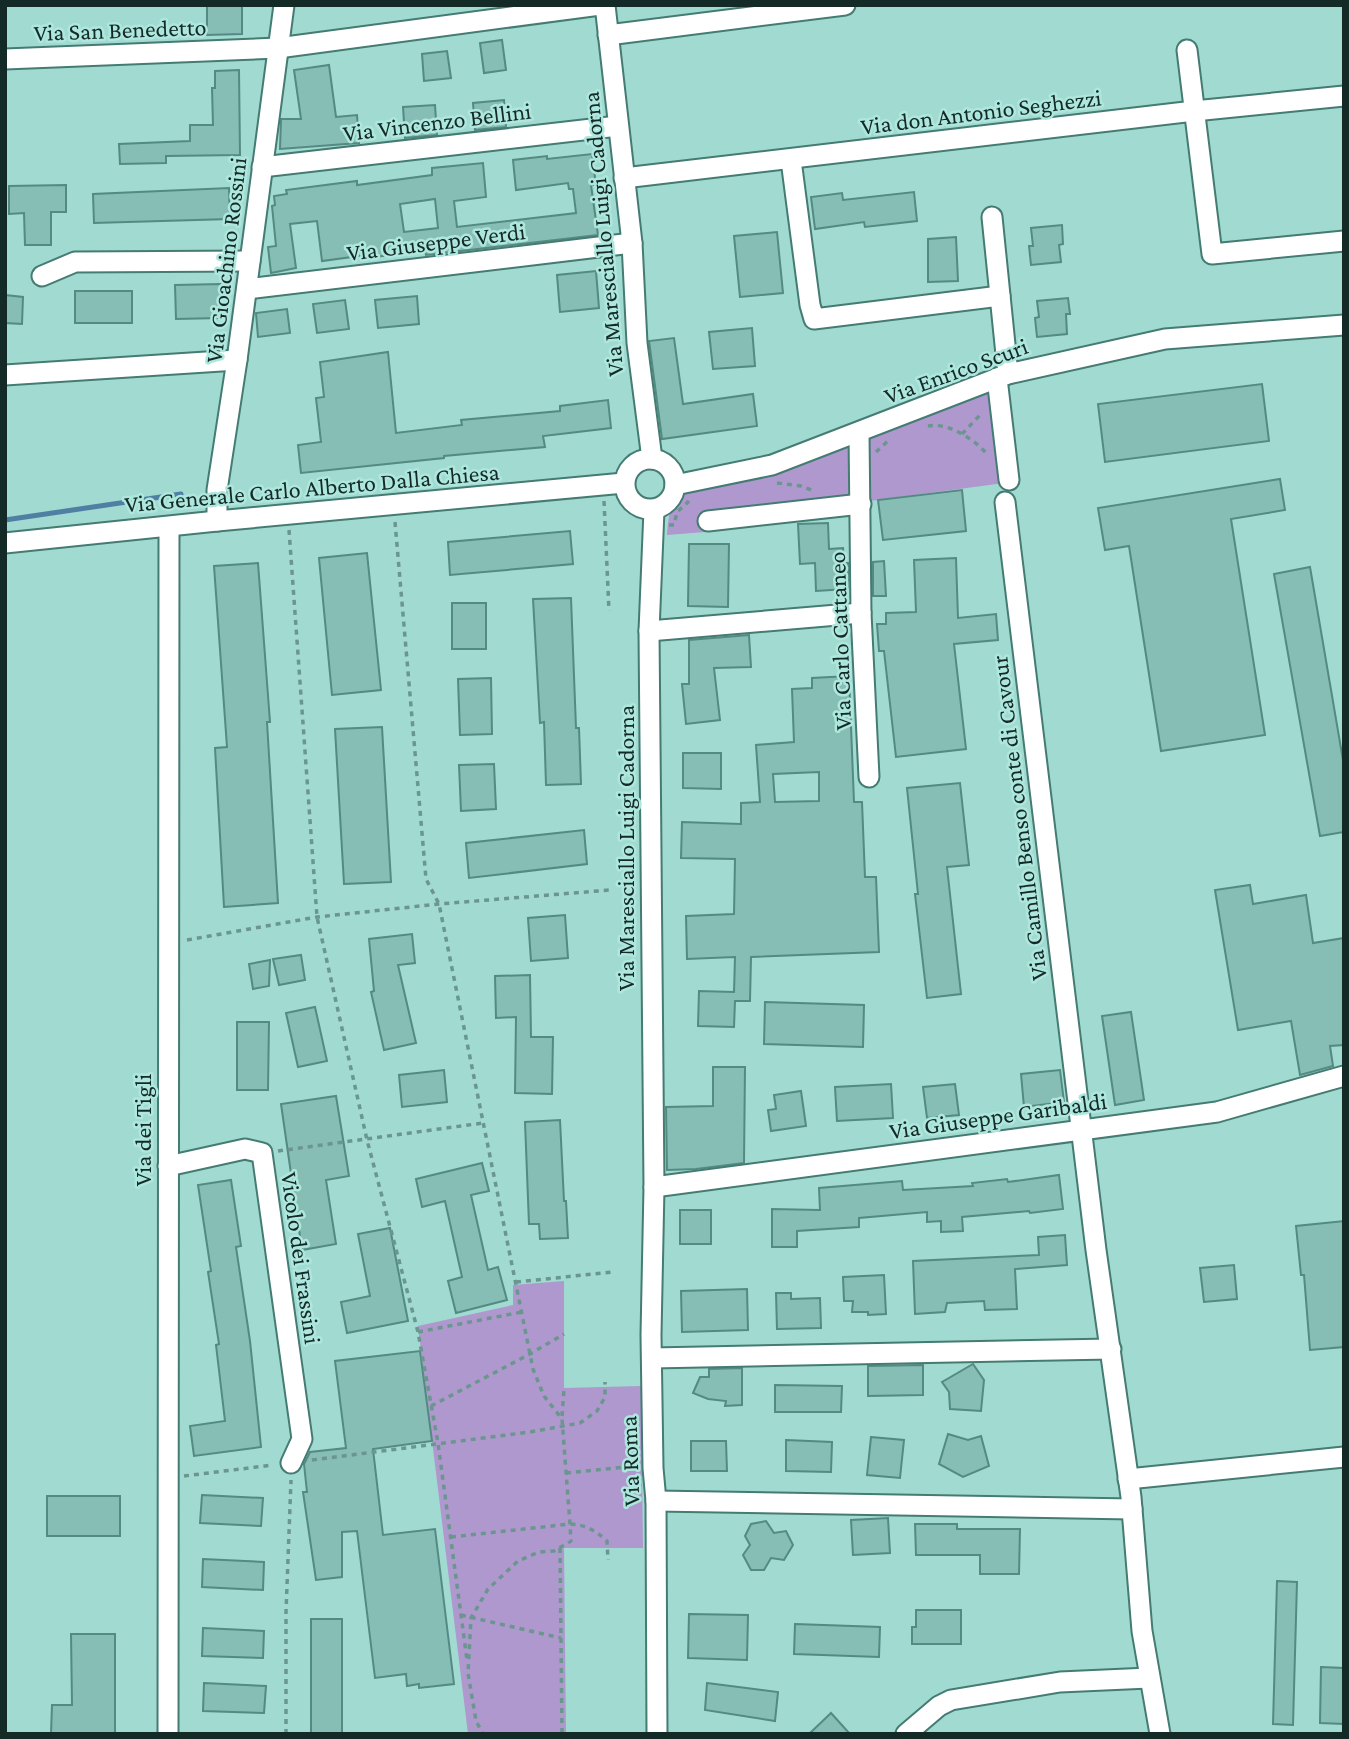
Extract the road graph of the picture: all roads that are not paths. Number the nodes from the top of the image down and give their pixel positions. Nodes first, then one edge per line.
1 (284, 5) edge
2 (602, 5) edge
3 (845, 5) edge
4 (608, 35) junction
5 (278, 48) junction
6 (1187, 50) dead end
7 (5, 59) edge
8 (1344, 96) edge
9 (1194, 111) junction
10 (618, 126) junction
11 (791, 160) junction
12 (262, 167) junction
13 (624, 178) junction
14 (992, 217) dead end
15 (1344, 241) edge
16 (632, 243) junction
17 (250, 261) junction
18 (42, 276) dead end
19 (247, 289) junction
20 (1000, 296) junction
21 (1344, 325) edge
22 (237, 360) junction
23 (5, 375) edge
24 (997, 378) junction
25 (859, 433) junction
26 (652, 459) junction
27 (1009, 475) road end
28 (624, 484) junction
29 (675, 485) junction
30 (1005, 502) dead end
31 (861, 504) junction
32 (654, 519) junction
33 (217, 521) junction
34 (708, 521) dead end
35 (169, 527) junction
36 (5, 543) edge
37 (861, 613) junction
38 (649, 631) junction
39 (869, 777) dead end
40 (1344, 1076) edge
41 (1081, 1129) junction
42 (168, 1166) junction
43 (654, 1186) junction
44 (1111, 1349) junction
45 (652, 1359) junction
46 (1344, 1457) edge
47 (291, 1463) road end
48 (1129, 1479) junction
49 (656, 1501) junction
50 (1132, 1509) junction
51 (1149, 1678) junction
52 (168, 1734) edge
53 (657, 1734) edge
54 (906, 1734) edge
55 (1160, 1734) edge

1 - 5 street, Via Gioachino Rossini
2 - 4 street, Via Maresciallo Luigi Cadorna
2 - 5 street, Via San Benedetto
3 - 4 street
4 - 10 street, Via Maresciallo Luigi Cadorna
5 - 7 street, Via San Benedetto
5 - 12 street, Via Gioachino Rossini
6 - 9 street
8 - 9 street, Via don Antonio Seghezzi
9 - 11 street, Via don Antonio Seghezzi
9 - 15 street
10 - 12 street, Via Vincenzo Bellini
10 - 13 street, Via Maresciallo Luigi Cadorna
11 - 13 street, Via don Antonio Seghezzi
11 - 20 street
12 - 17 street, Via Gioachino Rossini
13 - 16 street, Via Maresciallo Luigi Cadorna
14 - 20 street
16 - 19 street, Via Giuseppe Verdi
16 - 26 street, Via Maresciallo Luigi Cadorna
17 - 18 street
17 - 19 street, Via Gioachino Rossini
19 - 22 street, Via Gioachino Rossini
20 - 24 street
21 - 24 street, Via Enrico Scuri
22 - 23 street
22 - 33 street, Via Gioachino Rossini
24 - 25 street, Via Enrico Scuri
24 - 27 street
25 - 29 street, Via Enrico Scuri
25 - 31 street, Via Carlo Cattaneo
26 - 28 street
26 - 29 street
28 - 32 street
28 - 33 street, Via Generale Carlo Alberto Dalla Chiesa
29 - 32 street
30 - 41 street, Via Camillo Benso conte di Cavour
31 - 34 street
31 - 37 street, Via Carlo Cattaneo
32 - 38 street, Via Maresciallo Luigi Cadorna
33 - 35 street, Via Generale Carlo Alberto Dalla Chiesa
35 - 36 street, Via Generale Carlo Alberto Dalla Chiesa
35 - 42 street, Via dei Tigli
37 - 38 street
37 - 39 street, Via Carlo Cattaneo
38 - 43 street, Via Maresciallo Luigi Cadorna
40 - 41 street, Via Giuseppe Garibaldi
41 - 43 street, Via Giuseppe Garibaldi
41 - 44 street, Via Camillo Benso conte di Cavour
42 - 47 street, Vicolo dei Frassini
42 - 52 street, Via dei Tigli
43 - 45 street, Via Roma
44 - 45 street
44 - 48 street, Via Camillo Benso conte di Cavour
45 - 49 street, Via Roma
46 - 48 street
48 - 50 street, Via Camillo Benso conte di Cavour
49 - 50 street
49 - 53 street, Via Roma
50 - 51 street, Via Camillo Benso conte di Cavour
51 - 54 street
51 - 55 street, Via Camillo Benso conte di Cavour

